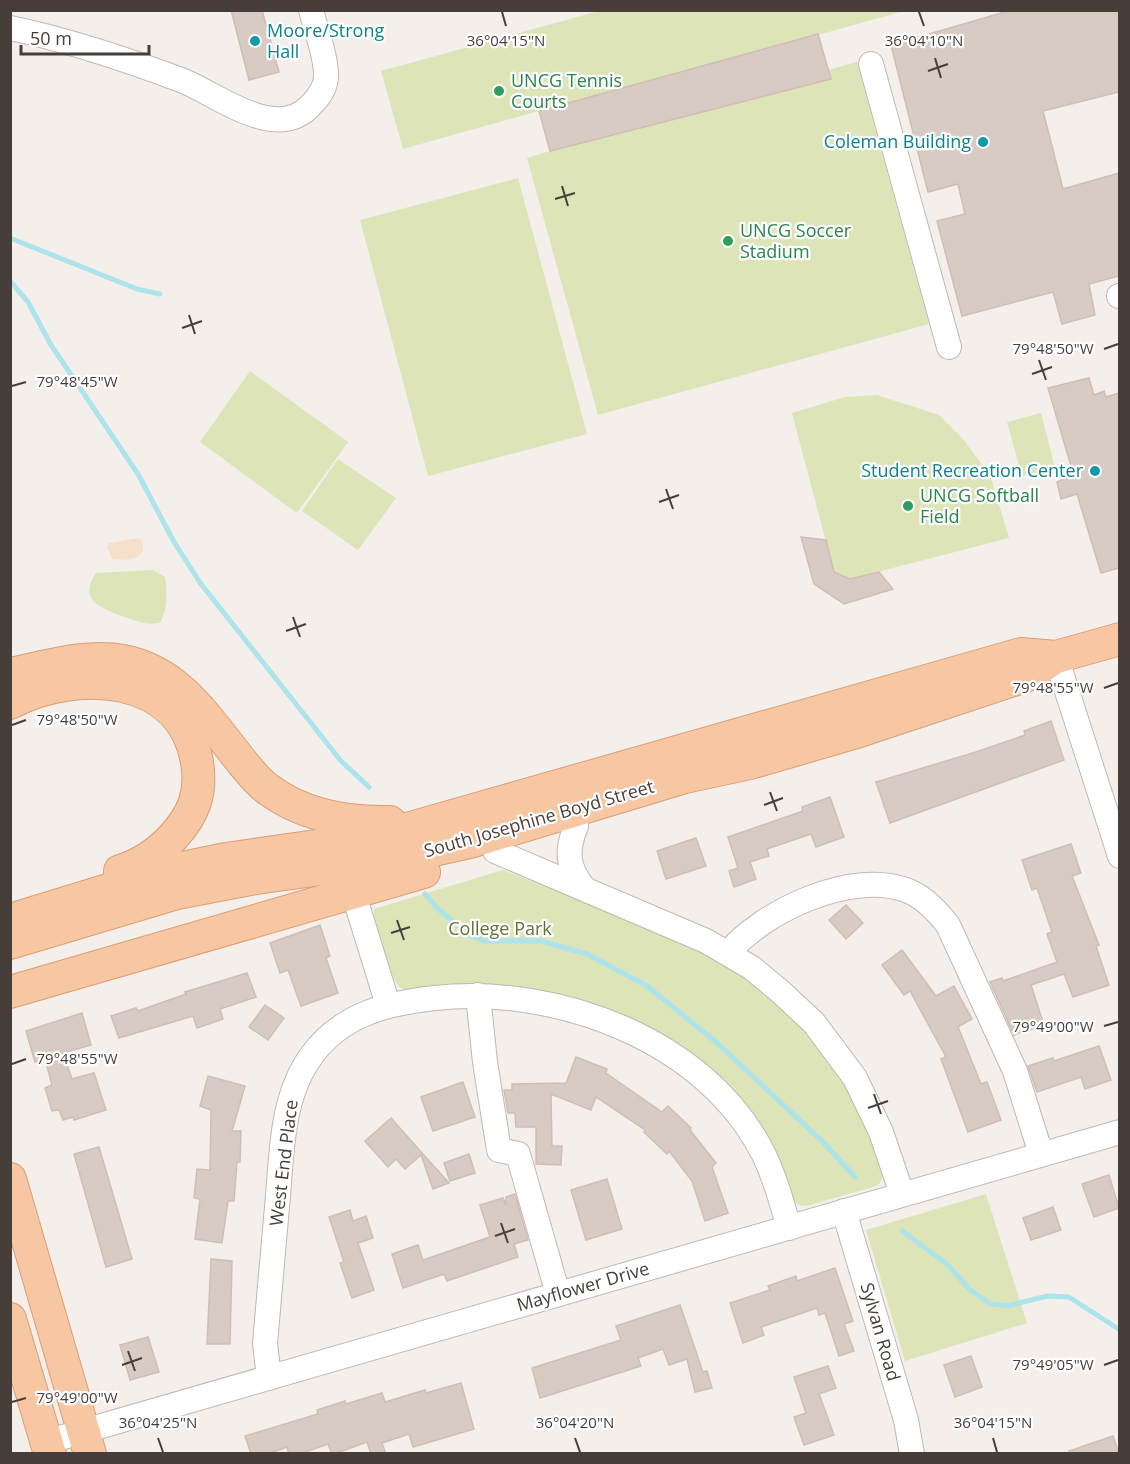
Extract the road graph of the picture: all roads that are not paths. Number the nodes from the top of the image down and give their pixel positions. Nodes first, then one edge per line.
1 (311, 10) edge
2 (10, 28) edge
3 (871, 64) dead end
4 (949, 347) dead end
5 (1119, 639) edge
6 (1056, 657) junction
7 (10, 674) edge
8 (10, 704) edge
9 (750, 763) junction
10 (442, 820) junction
11 (576, 826) junction
12 (495, 851) junction
13 (1119, 856) edge
14 (583, 887) junction
15 (353, 892) junction
16 (10, 912) edge
17 (10, 920) edge
18 (10, 943) edge
19 (728, 953) junction
20 (10, 992) edge
21 (478, 995) junction
22 (388, 1005) junction
23 (1119, 1132) edge
24 (1041, 1154) junction
25 (10, 1179) edge
26 (902, 1194) junction
27 (844, 1211) junction
28 (789, 1228) junction
29 (558, 1294) junction
30 (10, 1318) edge
31 (268, 1378) junction
32 (86, 1442) edge
33 (48, 1448) edge
34 (912, 1454) edge

1 - 2 street
3 - 4 street
5 - 6 main road, South Josephine Boyd Street
6 - 9 main road, South Josephine Boyd Street
6 - 10 main road, South Josephine Boyd Street
6 - 13 street
7 - 10 main road
8 - 16 main road
9 - 11 main road
9 - 18 main road, South Josephine Boyd Street
10 - 17 main road, South Josephine Boyd Street
11 - 12 main road
11 - 14 street
12 - 14 street
12 - 15 main road
14 - 19 street
15 - 20 main road
15 - 22 street
19 - 24 street
19 - 26 street
21 - 22 street, West End Place
21 - 28 street, West End Place
21 - 29 street
22 - 31 street, West End Place
23 - 24 street, Mayflower Drive
24 - 26 street, Mayflower Drive
25 - 32 main road
26 - 27 street, Mayflower Drive
27 - 28 street, Mayflower Drive
27 - 34 street, Sylvan Road
28 - 29 street, Mayflower Drive
29 - 31 street, Mayflower Drive
30 - 33 main road
31 - 32 street, Mayflower Drive
32 - 33 street, Mayflower Drive

